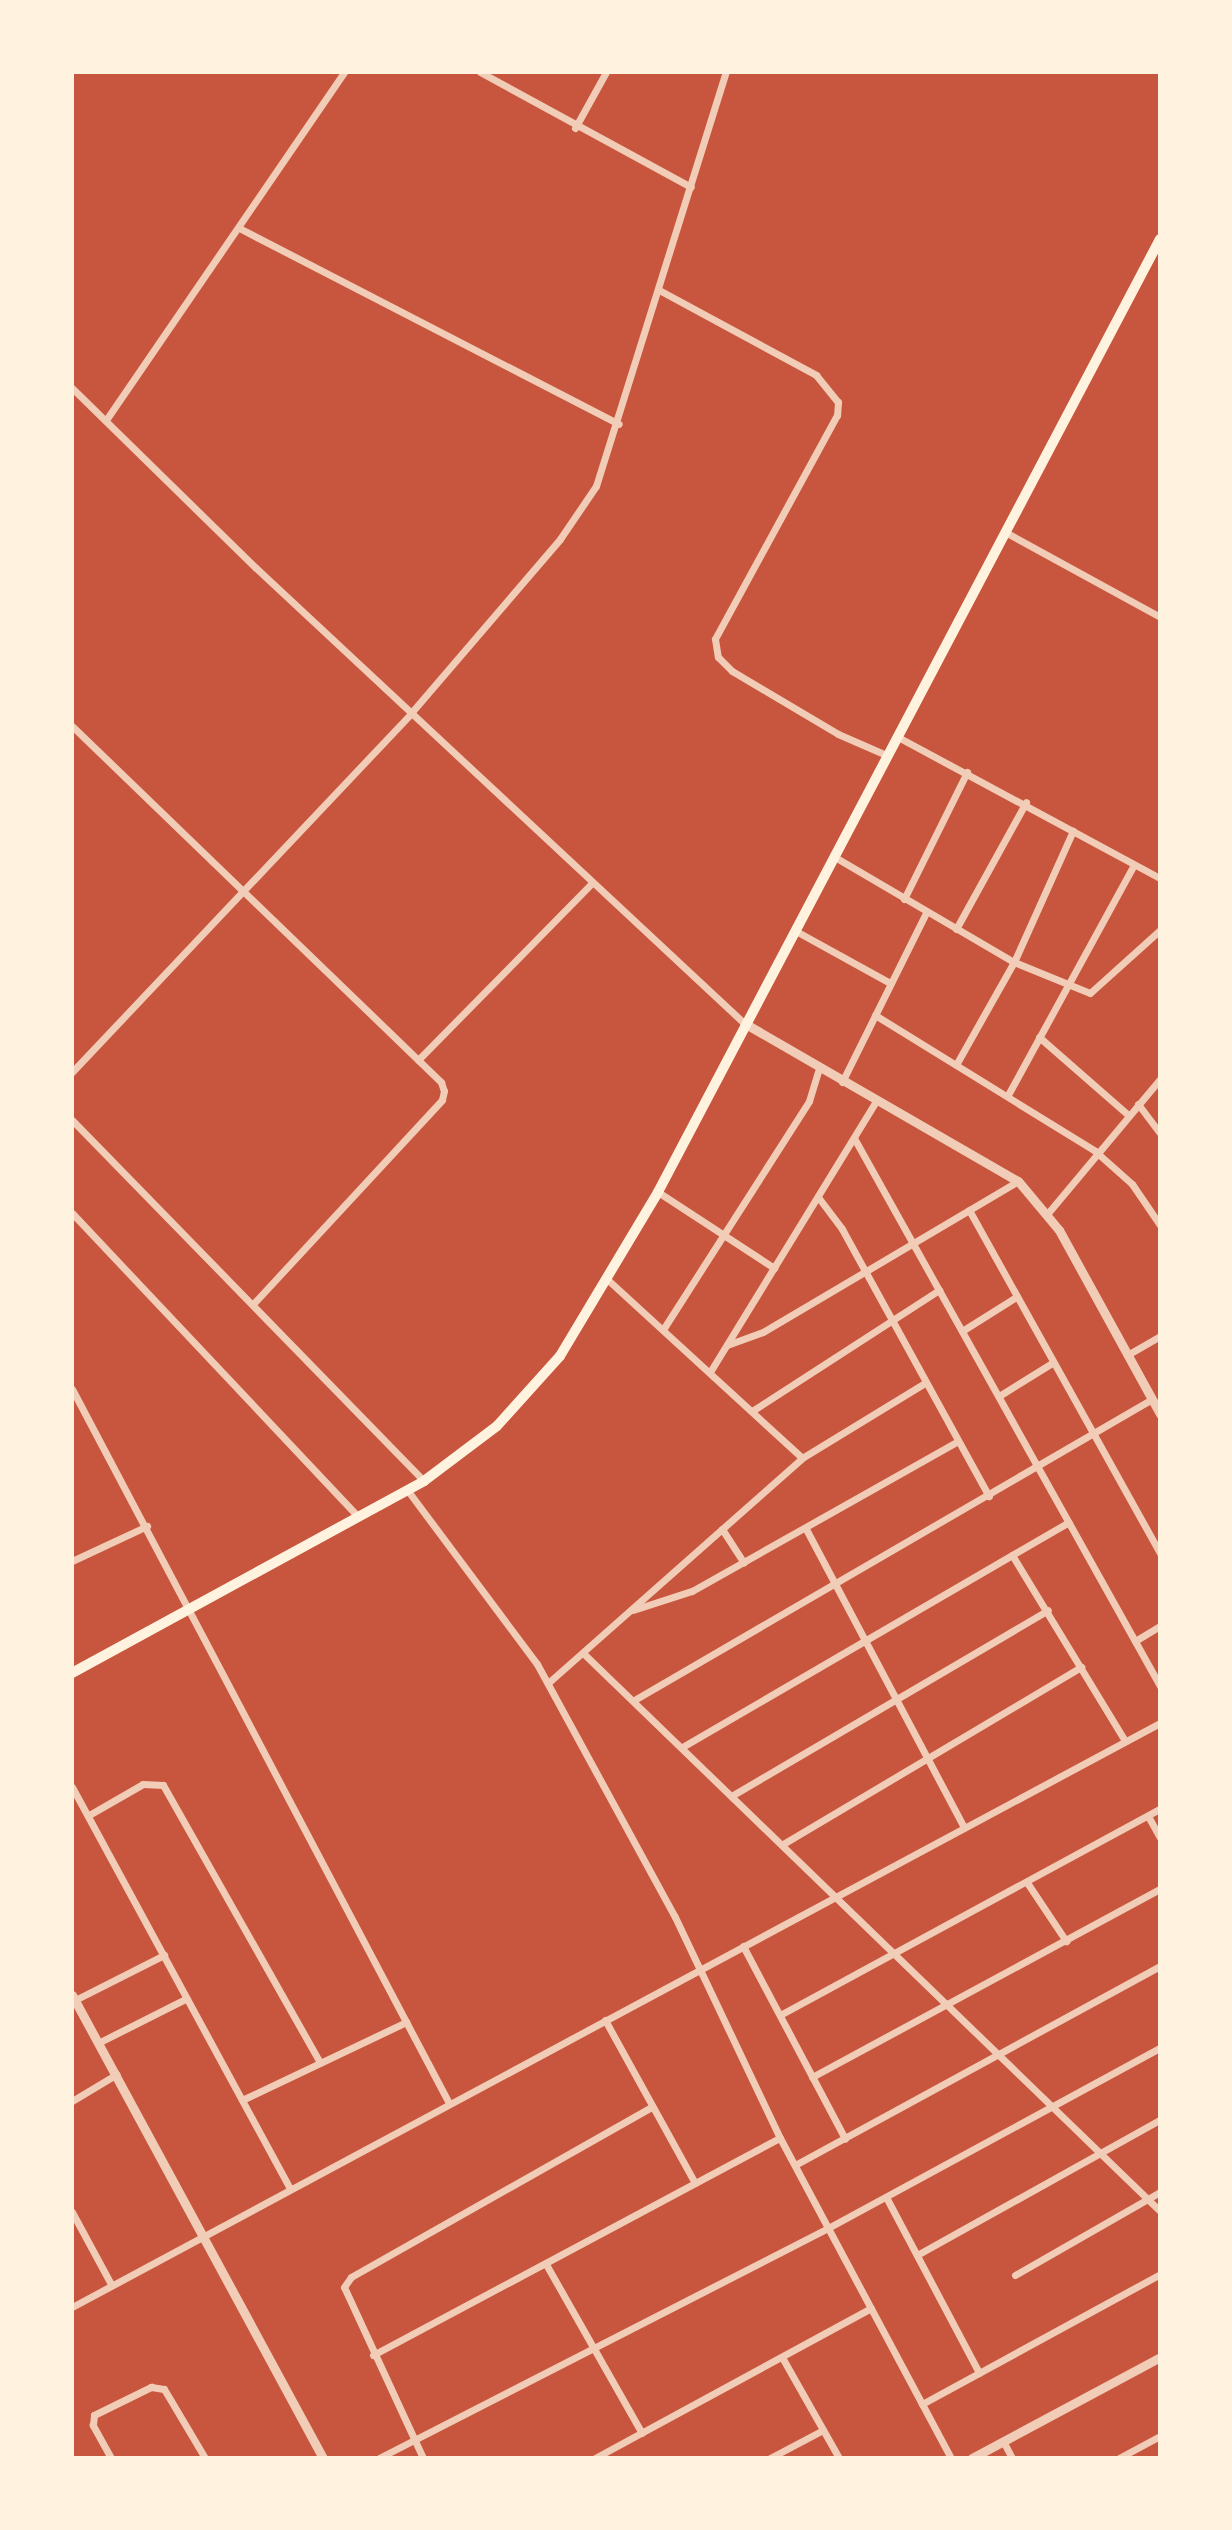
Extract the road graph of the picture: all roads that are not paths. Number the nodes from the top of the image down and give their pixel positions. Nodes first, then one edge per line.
1 (344, 72) edge
2 (480, 72) edge
3 (606, 72) edge
4 (726, 72) edge
5 (575, 128) junction
6 (691, 187) junction
7 (241, 229) junction
8 (1160, 239) edge
9 (659, 290) junction
10 (72, 388) edge
11 (106, 420) junction
12 (619, 424) junction
13 (1005, 532) junction
14 (1160, 617) edge
15 (411, 713) junction
16 (72, 726) edge
17 (896, 736) junction
18 (886, 755) junction
19 (967, 772) junction
20 (1026, 802) junction
21 (1073, 831) junction
22 (833, 856) junction
23 (1134, 865) junction
24 (1160, 878) edge
25 (592, 883) junction
26 (244, 893) junction
27 (904, 899) junction
28 (926, 913) junction
29 (956, 929) junction
30 (793, 930) junction
31 (1160, 930) edge
32 (1014, 962) junction
33 (890, 983) junction
34 (1068, 986) junction
35 (875, 1015) junction
36 (744, 1023) junction
37 (1039, 1037) junction
38 (418, 1060) junction
39 (957, 1063) junction
40 (819, 1068) junction
41 (72, 1072) edge
42 (1160, 1079) edge
43 (842, 1082) junction
44 (1009, 1093) junction
45 (876, 1101) junction
46 (1138, 1104) junction
47 (1128, 1115) junction
48 (72, 1120) edge
49 (1160, 1133) edge
50 (854, 1138) junction
51 (1095, 1151) junction
52 (1018, 1181) junction
53 (658, 1192) junction
54 (818, 1197) junction
55 (969, 1210) junction
56 (72, 1213) edge
57 (1048, 1213) junction
58 (1160, 1225) edge
59 (722, 1231) junction
60 (914, 1242) junction
61 (774, 1268) junction
62 (861, 1270) junction
63 (608, 1280) junction
64 (939, 1290) junction
65 (1016, 1297) junction
66 (253, 1304) junction
67 (890, 1323) junction
68 (664, 1328) junction
69 (962, 1331) junction
70 (1160, 1336) edge
71 (727, 1345) junction
72 (1129, 1354) junction
73 (1052, 1363) junction
74 (710, 1372) junction
75 (923, 1384) junction
76 (72, 1389) edge
77 (999, 1396) junction
78 (1152, 1399) junction
79 (752, 1411) junction
80 (1160, 1414) edge
81 (1092, 1436) junction
82 (956, 1442) junction
83 (802, 1458) junction
84 (1038, 1468) junction
85 (424, 1481) junction
86 (408, 1491) junction
87 (989, 1496) junction
88 (358, 1517) junction
89 (1069, 1522) junction
90 (147, 1526) junction
91 (722, 1529) junction
92 (806, 1529) junction
93 (1160, 1553) edge
94 (1012, 1555) junction
95 (72, 1561) edge
96 (744, 1563) junction
97 (834, 1585) junction
98 (191, 1609) junction
99 (1048, 1610) junction
100 (631, 1611) junction
101 (1160, 1626) edge
102 (864, 1641) junction
103 (1135, 1641) junction
104 (583, 1653) junction
105 (1081, 1667) junction
106 (72, 1673) edge
107 (548, 1683) junction
108 (1160, 1686) edge
109 (636, 1699) junction
110 (896, 1700) junction
111 (1160, 1724) edge
112 (1125, 1741) junction
113 (684, 1746) junction
114 (927, 1758) junction
115 (72, 1787) edge
116 (733, 1795) junction
117 (1160, 1809) edge
118 (89, 1815) junction
119 (1148, 1816) junction
120 (964, 1828) junction
121 (1160, 1838) edge
122 (783, 1844) junction
123 (1028, 1884) junction
124 (1160, 1889) edge
125 (835, 1896) junction
126 (1066, 1941) junction
127 (743, 1946) junction
128 (895, 1953) junction
129 (164, 1955) junction
130 (1160, 1966) edge
131 (700, 1967) junction
132 (74, 1997) edge
133 (187, 1998) junction
134 (947, 2004) junction
135 (780, 2015) junction
136 (605, 2020) junction
137 (406, 2022) junction
138 (100, 2042) junction
139 (1160, 2048) edge
140 (999, 2054) junction
141 (320, 2063) junction
142 (117, 2074) junction
143 (812, 2077) junction
144 (242, 2100) junction
145 (72, 2101) edge
146 (449, 2103) junction
147 (1053, 2106) junction
148 (652, 2107) junction
149 (1160, 2120) edge
150 (780, 2138) junction
151 (845, 2139) junction
152 (1100, 2153) junction
153 (795, 2165) junction
154 (695, 2183) junction
155 (290, 2189) junction
156 (1160, 2192) edge
157 (886, 2197) junction
158 (1148, 2199) junction
159 (1160, 2211) edge
160 (72, 2212) edge
161 (828, 2228) junction
162 (205, 2234) junction
163 (917, 2255) junction
164 (547, 2266) junction
165 (1160, 2274) edge
166 (1015, 2275) dead end
167 (111, 2284) junction
168 (72, 2307) edge
169 (871, 2308) junction
170 (595, 2348) junction
171 (373, 2355) junction
172 (1160, 2357) edge
173 (783, 2359) junction
174 (979, 2373) junction
175 (922, 2404) junction
176 (823, 2430) junction
177 (642, 2433) junction
178 (1160, 2438) edge
179 (413, 2440) junction
180 (1003, 2441) junction
181 (111, 2458) edge
182 (205, 2458) edge
183 (323, 2458) edge
184 (379, 2458) edge
185 (423, 2458) edge
186 (595, 2458) edge
187 (770, 2458) edge
188 (839, 2458) edge
189 (951, 2458) edge
190 (972, 2458) edge
191 (1012, 2458) edge
192 (1119, 2458) edge

1 - 7 street
2 - 5 street
3 - 5 street
4 - 6 street
5 - 6 street
6 - 9 street
7 - 11 street
7 - 12 street
8 - 13 main road
9 - 12 street
9 - 18 street
10 - 11 street
11 - 15 street
12 - 15 street
13 - 14 street
13 - 17 main road
15 - 25 street
15 - 26 street
16 - 26 street
17 - 18 main road
17 - 19 street
18 - 22 main road
19 - 20 street
19 - 27 street
20 - 21 street
20 - 29 street
21 - 23 street
21 - 32 street
22 - 27 street
22 - 30 main road
23 - 24 street
23 - 34 street
25 - 36 street
25 - 38 street
26 - 38 street
26 - 41 street
27 - 28 street
28 - 29 street
28 - 33 street
29 - 32 street
30 - 33 street
30 - 36 main road
31 - 34 street
32 - 34 street
32 - 39 street
33 - 35 street
34 - 37 street
35 - 39 street
35 - 43 street
36 - 40 street
36 - 53 main road
37 - 44 street
37 - 47 street
38 - 66 street
39 - 44 street
40 - 43 street
40 - 59 street
42 - 46 street
43 - 45 street
44 - 51 street
45 - 50 street
45 - 52 street
46 - 47 street
46 - 49 street
47 - 51 street
48 - 66 street
50 - 54 street
50 - 60 street
51 - 57 street
51 - 58 street
52 - 55 street
52 - 57 street
53 - 59 street
53 - 63 main road
54 - 61 street
54 - 62 street
55 - 60 street
55 - 65 street
56 - 88 street
57 - 72 street
59 - 61 street
59 - 68 street
60 - 62 street
60 - 64 street
61 - 71 street
62 - 67 street
62 - 71 street
63 - 68 street
63 - 85 main road
64 - 67 street
64 - 69 street
65 - 69 street
65 - 73 street
66 - 85 street
67 - 75 street
67 - 79 street
68 - 74 street
69 - 77 street
70 - 72 street
71 - 74 street
72 - 78 street
73 - 77 street
73 - 81 street
74 - 79 street
75 - 82 street
75 - 83 street
76 - 90 street
77 - 84 street
78 - 80 street
78 - 81 street
79 - 83 street
81 - 84 street
81 - 93 street
82 - 87 street
82 - 92 street
83 - 91 street
84 - 87 street
84 - 89 street
85 - 86 main road
86 - 88 main road
86 - 107 street
87 - 97 street
88 - 98 main road
89 - 94 street
89 - 103 street
90 - 95 street
90 - 98 street
91 - 96 street
91 - 100 street
92 - 96 street
92 - 97 street
94 - 99 street
94 - 102 street
96 - 100 street
97 - 102 street
97 - 109 street
98 - 106 main road
98 - 137 street
99 - 105 street
99 - 110 street
100 - 104 street
101 - 103 street
102 - 110 street
102 - 113 street
103 - 108 street
104 - 107 street
104 - 109 street
105 - 112 street
105 - 114 street
107 - 131 street
109 - 113 street
110 - 114 street
110 - 116 street
111 - 112 street
112 - 120 street
113 - 116 street
114 - 120 street
114 - 122 street
115 - 118 street
116 - 122 street
117 - 119 street
118 - 129 street
118 - 141 street
119 - 121 street
119 - 123 street
120 - 125 street
122 - 125 street
123 - 126 street
123 - 128 street
124 - 126 street
125 - 127 street
125 - 128 street
126 - 134 street
127 - 131 street
127 - 135 street
128 - 134 street
128 - 135 street
129 - 132 street
129 - 133 street
130 - 140 street
131 - 136 street
131 - 150 street
132 - 138 street
133 - 138 street
133 - 144 street
134 - 140 street
134 - 143 street
135 - 143 street
136 - 146 street
136 - 148 street
137 - 141 street
137 - 146 street
138 - 142 street
139 - 147 street
140 - 147 street
140 - 151 street
141 - 144 street
142 - 145 street
142 - 162 street
143 - 151 street
144 - 155 street
146 - 155 street
147 - 152 street
147 - 157 street
148 - 154 street
148 - 171 street
149 - 152 street
150 - 153 street
150 - 154 street
151 - 153 street
152 - 158 street
152 - 163 street
153 - 161 street
154 - 164 street
155 - 162 street
156 - 158 street
157 - 161 street
157 - 163 street
158 - 159 street
158 - 166 street
160 - 167 street
161 - 169 street
161 - 170 street
162 - 167 street
162 - 183 street
163 - 174 street
164 - 170 street
164 - 171 street
165 - 174 street
167 - 168 street
169 - 173 street
169 - 175 street
170 - 177 street
170 - 179 street
171 - 179 street
172 - 180 street
173 - 176 street
173 - 177 street
174 - 175 street
175 - 189 street
176 - 187 street
176 - 188 street
177 - 186 street
178 - 192 street
179 - 184 street
179 - 185 street
180 - 190 street
180 - 191 street
181 - 182 street

